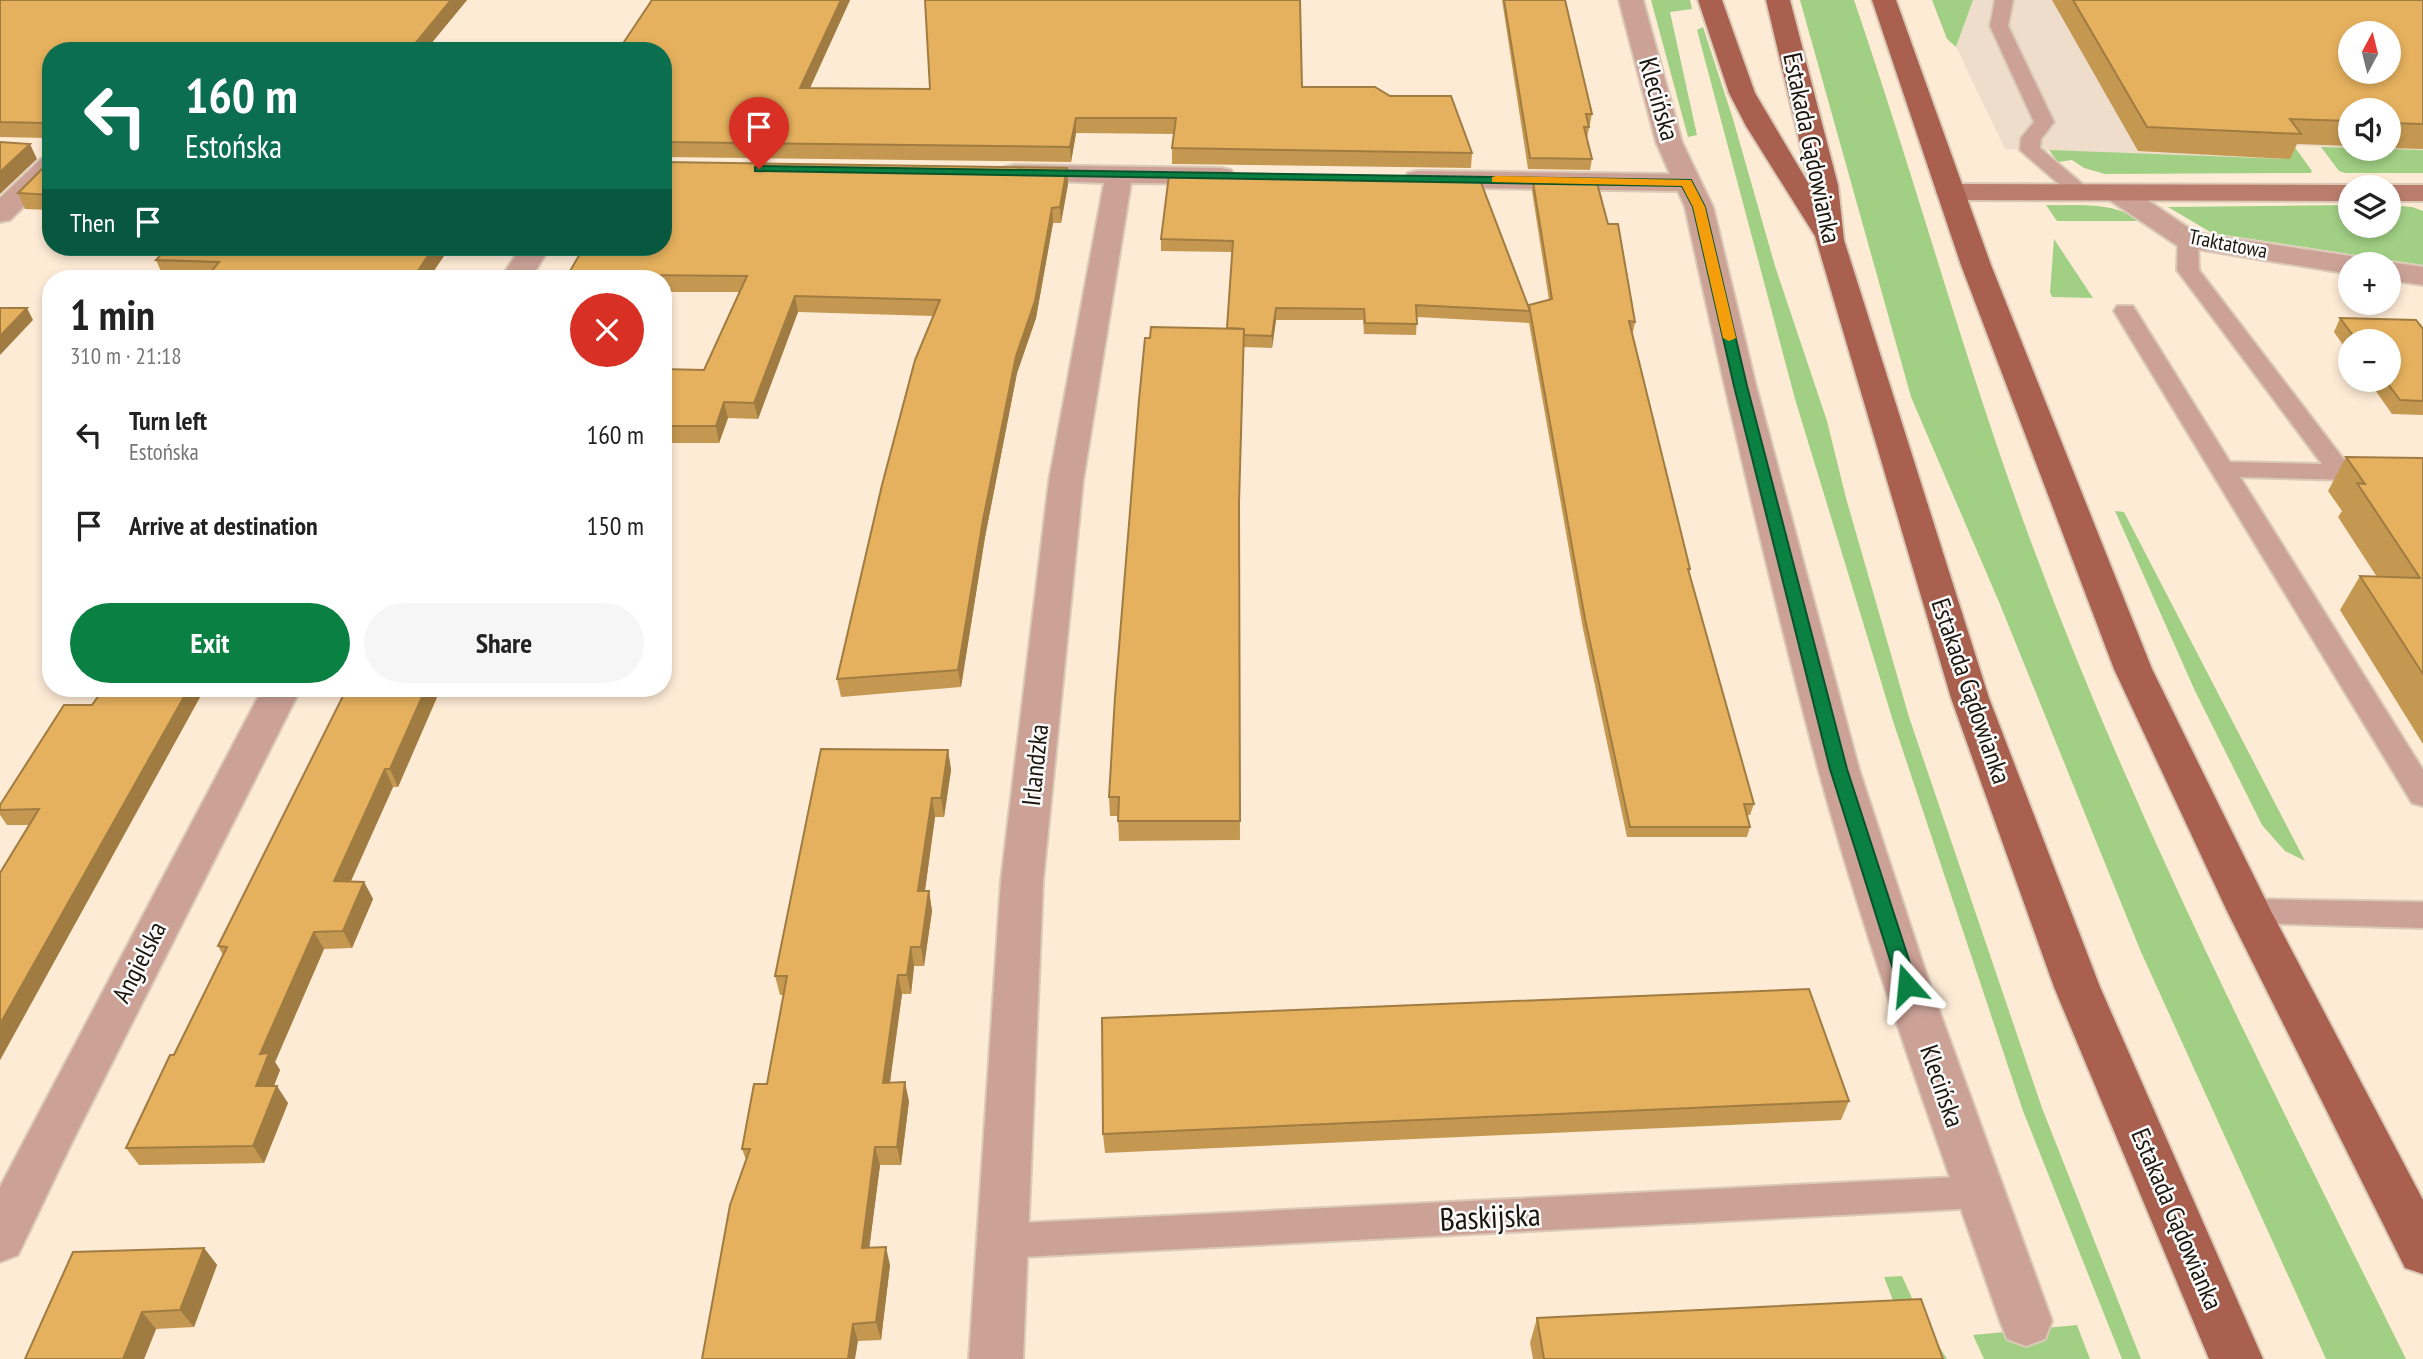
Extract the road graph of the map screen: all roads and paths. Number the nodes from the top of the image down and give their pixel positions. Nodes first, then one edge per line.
1 (1631, 0) edge
2 (1710, 0) edge
3 (1778, 0) edge
4 (1884, 0) edge
5 (2004, 0) edge
6 (42, 158) edge
7 (984, 173) edge
8 (1119, 175) junction
9 (1250, 177) edge
10 (1387, 178) edge
11 (1686, 183) junction
12 (1950, 192) junction
13 (2080, 192) junction
14 (2118, 192) junction
15 (2338, 193) edge
16 (2401, 193) edge
17 (2423, 193) edge
18 (0, 214) edge
19 (1830, 240) junction
20 (2188, 240) junction
21 (2338, 263) edge
22 (2401, 273) edge
23 (2423, 276) edge
24 (2125, 311) dead end
25 (2224, 469) junction
26 (2341, 472) junction
27 (2423, 474) edge
28 (277, 697) edge
29 (2423, 795) edge
30 (2249, 911) junction
31 (2423, 915) edge
32 (1979, 1192) junction
33 (0, 1239) edge
34 (1001, 1241) junction
35 (2423, 1251) edge
36 (2026, 1321) dead end
37 (996, 1359) edge
38 (2236, 1359) edge

1 - 11 street, Klecińska
2 - 19 main road
3 - 19 main road, Estakada Gądowianka
4 - 12 main road
5 - 13 lane
6 - 18 street
7 - 8 street
8 - 9 street
8 - 34 street, Irlandzka
10 - 11 street
11 - 32 street, Klecińska
12 - 13 main road, Traktatowa
12 - 30 main road
13 - 14 main road, Traktatowa
14 - 15 main road, Traktatowa
14 - 20 street, Traktatowa
16 - 17 main road
19 - 38 main road, Estakada Gądowianka
20 - 21 street, Traktatowa
20 - 26 lane
22 - 23 street
24 - 25 lane
25 - 26 lane
25 - 29 lane
26 - 27 lane
28 - 33 street, Angielska
30 - 31 lane
30 - 35 main road
32 - 34 lane, Baskijska
32 - 36 street, Klecińska
34 - 37 street, Irlandzka

